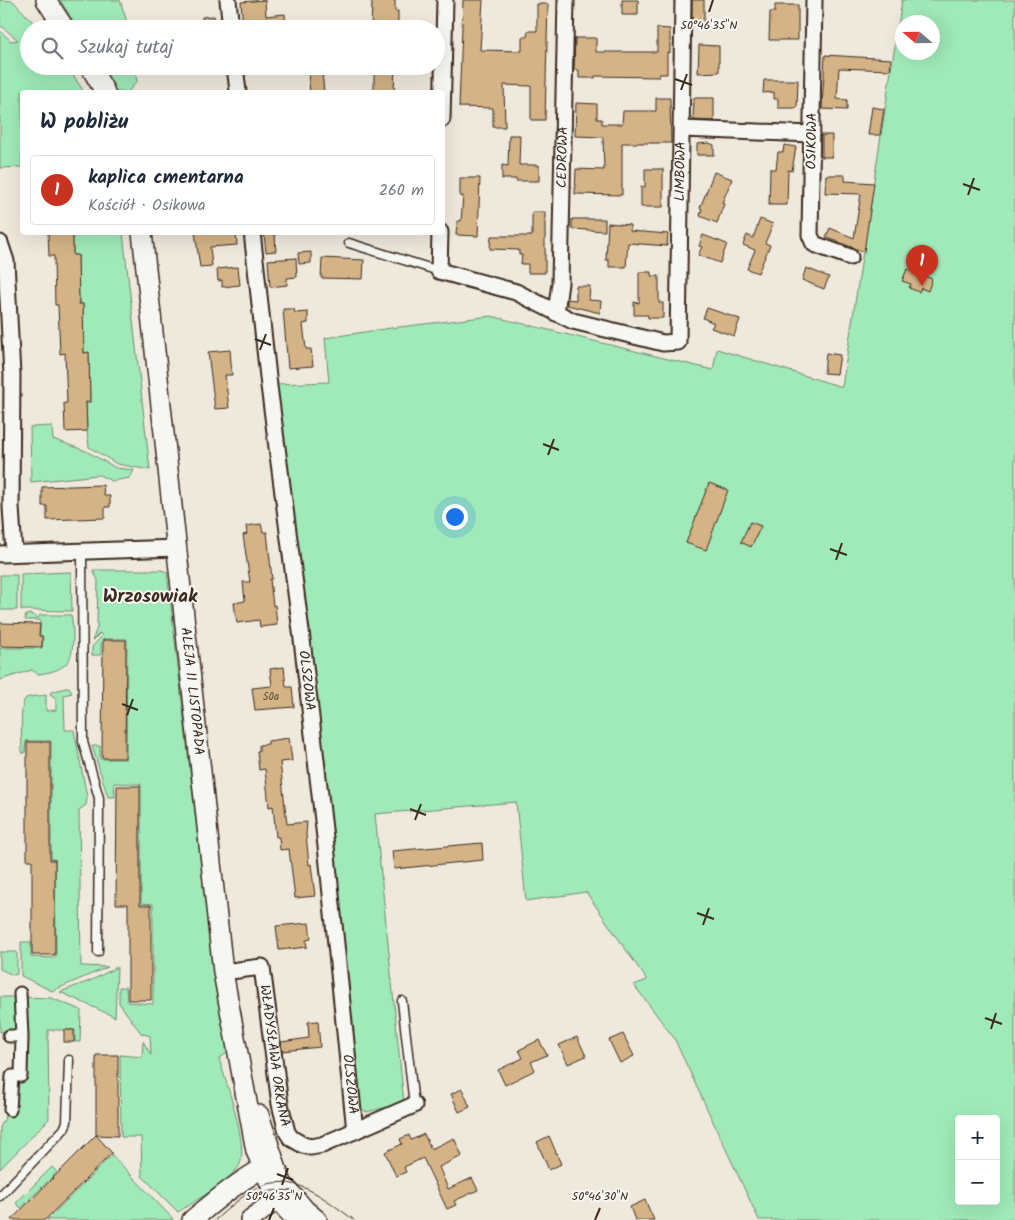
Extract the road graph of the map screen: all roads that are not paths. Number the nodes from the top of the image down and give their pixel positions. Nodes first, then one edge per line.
1 (46, 0) edge
2 (228, 0) edge
3 (445, 0) edge
4 (566, 0) edge
5 (684, 0) edge
6 (814, 0) edge
7 (59, 20) edge
8 (230, 20) edge
9 (444, 20) edge
10 (95, 75) edge
11 (236, 75) edge
12 (443, 75) edge
13 (104, 90) edge
14 (238, 90) edge
15 (443, 90) edge
16 (682, 129) junction
17 (812, 134) junction
18 (142, 235) edge
19 (252, 235) edge
20 (440, 235) edge
21 (0, 243) edge
22 (349, 243) dead end
23 (850, 257) dead end
24 (439, 271) junction
25 (556, 313) junction
26 (177, 548) junction
27 (82, 551) junction
28 (7, 554) edge
29 (98, 952) dead end
30 (223, 972) junction
31 (20, 993) dead end
32 (402, 1001) dead end
33 (8, 1036) dead end
34 (22, 1036) junction
35 (69, 1060) dead end
36 (240, 1060) junction
37 (414, 1105) joint
38 (10, 1110) dead end
39 (355, 1131) junction
40 (263, 1168) junction
41 (279, 1190) junction
42 (0, 1196) edge
43 (192, 1220) edge
44 (250, 1220) edge
45 (296, 1220) edge
46 (317, 1220) edge

1 - 7 street
2 - 8 street
3 - 9 street
4 - 25 street, CEDROWA
5 - 16 street, LIMBOWA
6 - 17 street, OSIKOWA
10 - 13 street
11 - 14 street
12 - 15 street
16 - 17 street
16 - 25 street, LIMBOWA
17 - 23 street, OSIKOWA
18 - 26 street, ALEJA 11 LISTOPADA
19 - 39 street, OLSZOWA
20 - 24 street
21 - 28 street
22 - 24 lane
24 - 25 street
26 - 27 street
26 - 30 street, ALEJA 11 LISTOPADA
27 - 28 street
27 - 29 lane
30 - 36 street, ALEJA 11 LISTOPADA
30 - 39 street, WŁADYSŁAWA ORKANA
31 - 34 street
32 - 37 lane
33 - 34 street
34 - 38 street
35 - 42 lane
36 - 40 street, ALEJA 11 LISTOPADA
36 - 41 street, ALEJA 11 LISTOPADA
37 - 39 street, WŁADYSŁAWA ORKANA
40 - 41 street
40 - 43 street
41 - 44 street
41 - 45 street, ALEJA 11 LISTOPADA
41 - 46 street, ALEJA 11 LISTOPADA

